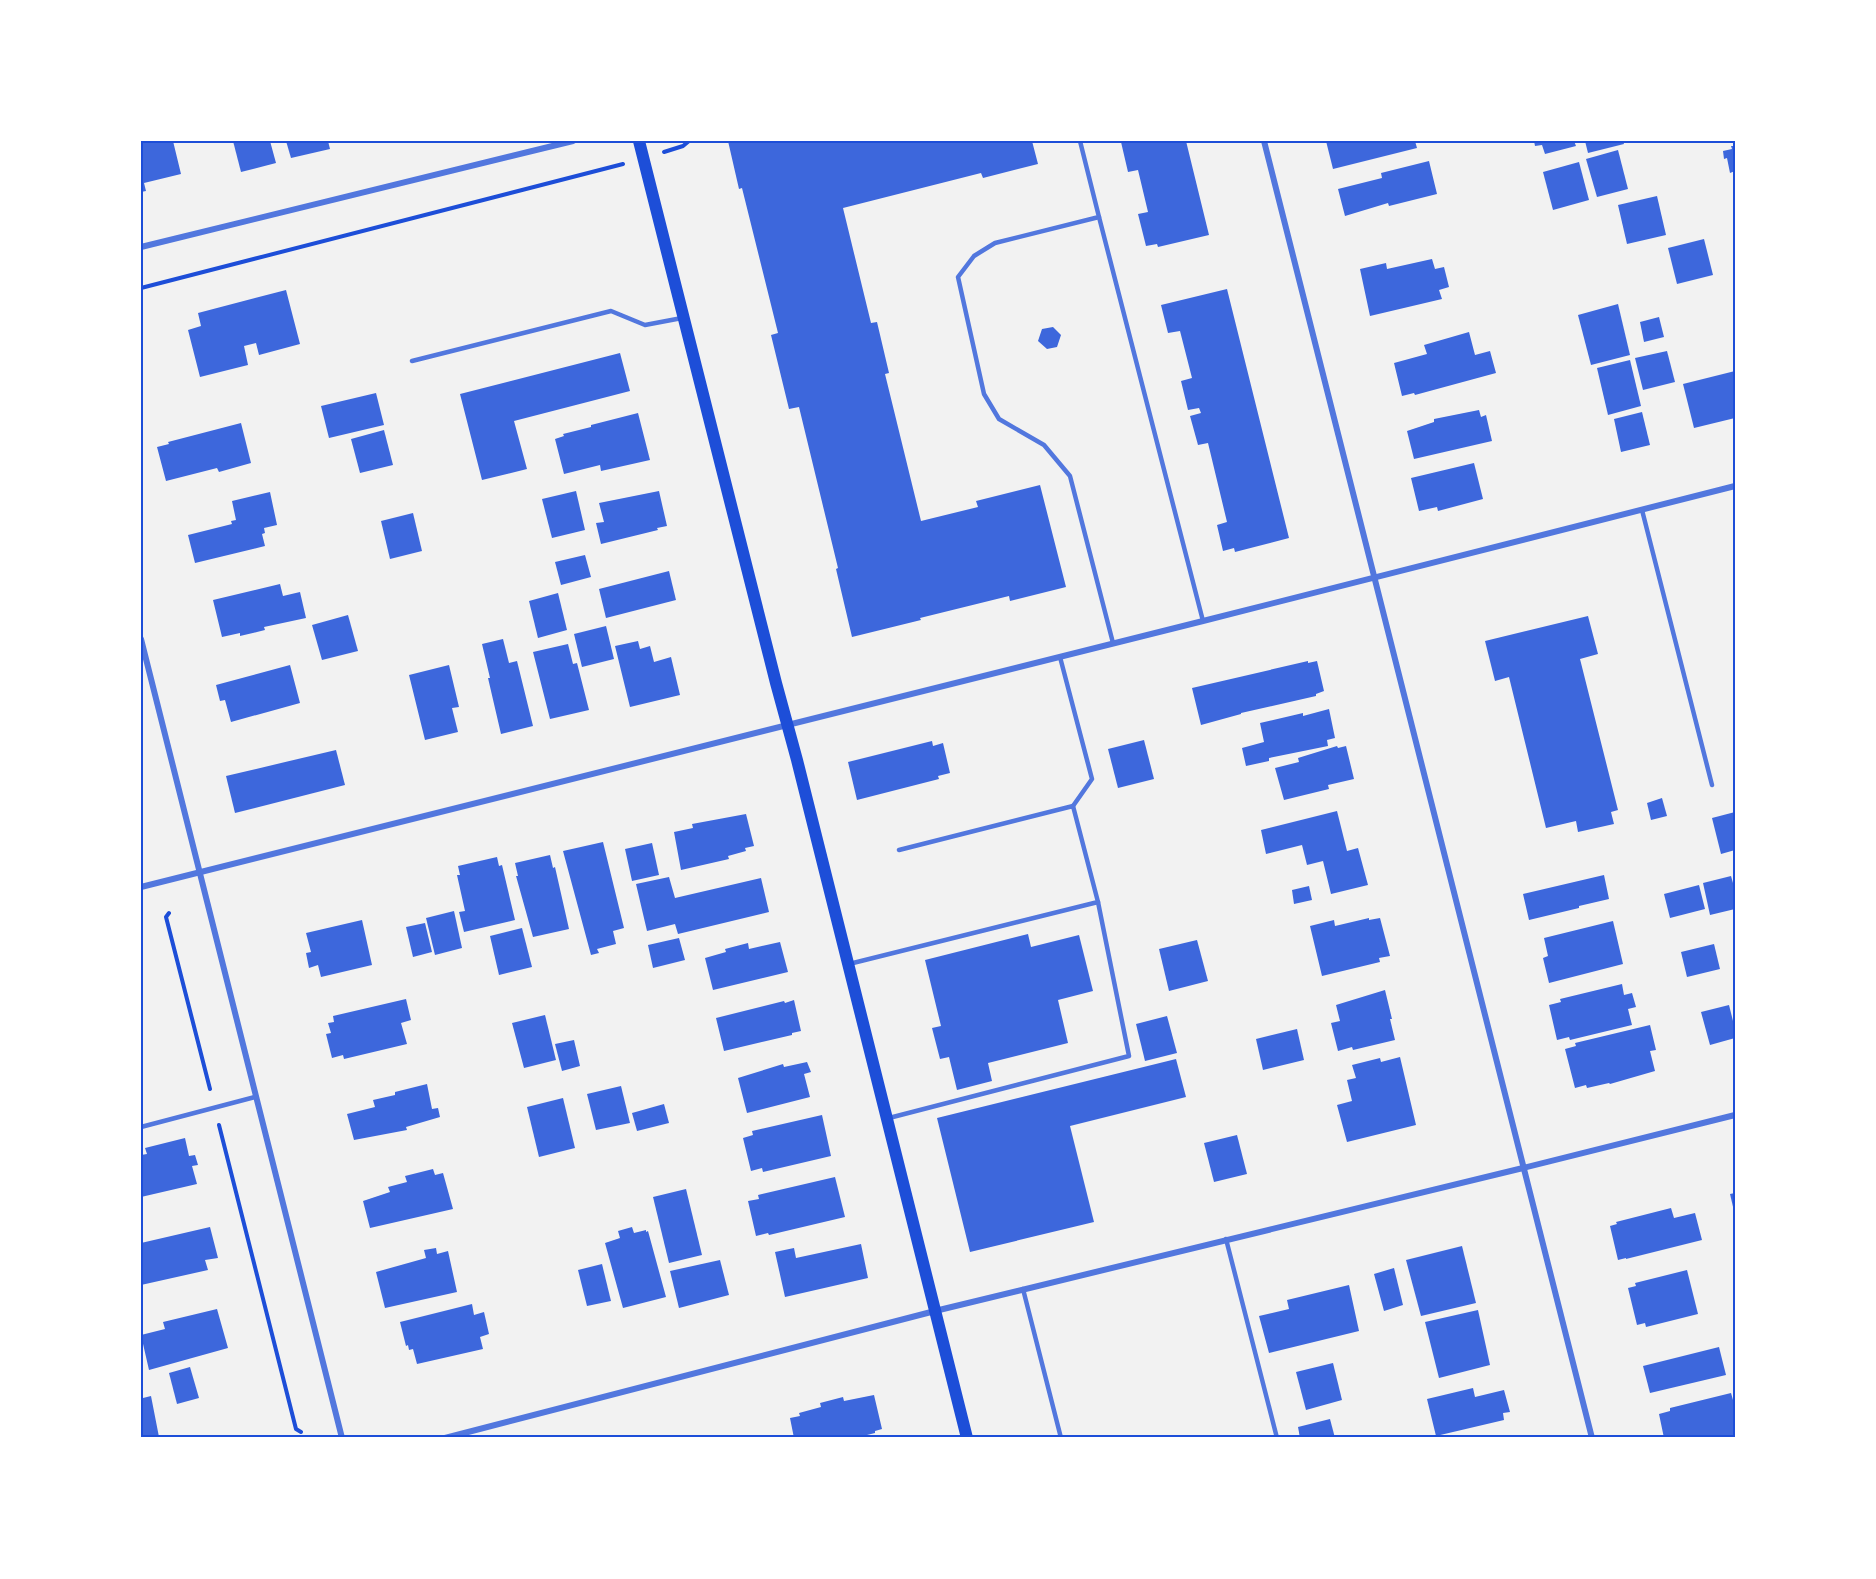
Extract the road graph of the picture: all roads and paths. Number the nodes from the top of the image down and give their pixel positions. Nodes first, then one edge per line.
1 (573, 141) edge
2 (639, 141) edge
3 (689, 141) edge
4 (1080, 141) edge
5 (1264, 141) edge
6 (683, 146) dead end
7 (606, 170) dead end
8 (1099, 217) junction
9 (141, 247) edge
10 (141, 288) edge
11 (684, 317) junction
12 (412, 361) dead end
13 (1735, 486) edge
14 (1642, 510) junction
15 (1375, 578) junction
16 (1203, 621) junction
17 (141, 639) edge
18 (1113, 643) junction
19 (1060, 657) junction
20 (149, 670) junction
21 (141, 671) edge
22 (787, 726) junction
23 (1712, 785) dead end
24 (1073, 806) junction
25 (899, 850) dead end
26 (199, 872) junction
27 (141, 887) edge
28 (1098, 902) junction
29 (169, 913) dead end
30 (849, 964) junction
31 (255, 1097) junction
32 (214, 1108) junction
33 (1735, 1115) edge
34 (887, 1118) junction
35 (141, 1127) edge
36 (1523, 1168) junction
37 (1226, 1239) junction
38 (1023, 1289) junction
39 (934, 1311) junction
40 (301, 1432) dead end
41 (342, 1438) edge
42 (446, 1438) edge
43 (967, 1438) edge
44 (1061, 1438) edge
45 (1277, 1438) edge
46 (1592, 1438) edge

1 - 9 street
2 - 11 main road
3 - 6 path
4 - 8 lane
5 - 15 street
7 - 10 path
8 - 16 lane
8 - 18 lane
11 - 12 lane
11 - 22 main road
13 - 14 street
14 - 15 street
14 - 23 lane
15 - 16 street
15 - 36 street
16 - 18 street
17 - 20 street
18 - 19 street
19 - 22 street
19 - 24 lane
20 - 21 lane
20 - 26 street
22 - 26 street
22 - 30 main road
24 - 25 lane
24 - 28 lane
26 - 27 street
26 - 31 street
28 - 30 lane
28 - 34 lane
29 - 32 path
30 - 34 main road
31 - 32 lane
31 - 41 street
32 - 35 lane
32 - 40 path
33 - 36 street
34 - 39 main road
36 - 37 street
36 - 46 street
37 - 38 street
37 - 45 lane
38 - 39 street
38 - 44 lane
39 - 42 street
39 - 43 main road

